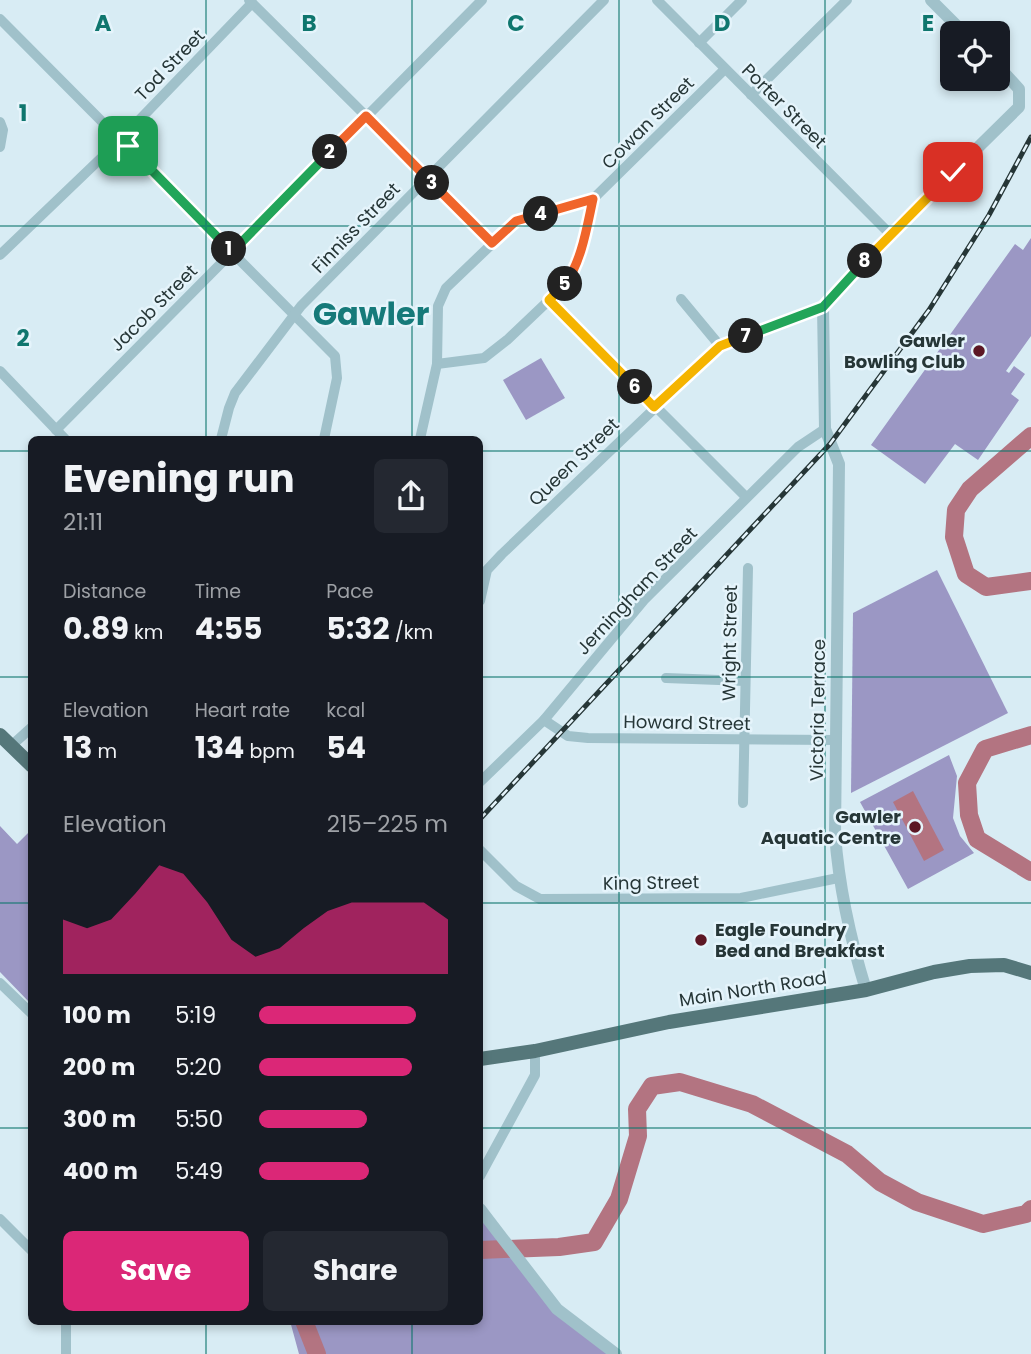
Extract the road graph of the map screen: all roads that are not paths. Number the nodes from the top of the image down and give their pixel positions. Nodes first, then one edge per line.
1 (482, 0) edge
2 (604, 0) edge
3 (657, 0) edge
4 (743, 0) edge
5 (847, 0) edge
6 (931, 0) edge
7 (250, 1) edge
8 (0, 19) edge
9 (952, 21) edge
10 (699, 43) junction
11 (724, 69) junction
12 (1010, 79) edge
13 (751, 95) junction
14 (366, 116) junction
15 (0, 122) edge
16 (121, 139) junction
17 (0, 147) edge
18 (427, 178) junction
19 (593, 199) junction
20 (890, 234) junction
21 (21, 236) junction
22 (492, 243) junction
23 (232, 252) junction
24 (0, 255) edge
25 (0, 262) edge
26 (681, 299) dead end
27 (549, 300) junction
28 (823, 307) junction
29 (295, 315) junction
30 (720, 346) junction
31 (437, 364) junction
32 (0, 371) edge
33 (654, 407) junction
34 (825, 429) junction
35 (56, 430) junction
36 (62, 436) edge
37 (222, 436) edge
38 (325, 436) edge
39 (422, 436) edge
40 (746, 497) junction
41 (748, 568) dead end
42 (483, 588) edge
43 (666, 678) dead end
44 (745, 681) junction
45 (544, 720) junction
46 (28, 730) edge
47 (0, 735) edge
48 (743, 740) junction
49 (836, 740) junction
50 (6, 745) edge
51 (28, 763) edge
52 (483, 779) edge
53 (743, 803) dead end
54 (483, 853) edge
55 (838, 878) junction
56 (1031, 973) edge
57 (0, 983) edge
58 (866, 990) junction
59 (28, 1010) edge
60 (535, 1051) junction
61 (483, 1059) edge
62 (483, 1170) edge
63 (483, 1213) edge
64 (0, 1219) edge
65 (28, 1247) edge
66 (66, 1325) edge
67 (66, 1354) edge
68 (615, 1354) edge

1 - 14 street, Jacob Street
2 - 18 street, Finniss Street
3 - 10 street, Porter Street
4 - 10 street
5 - 13 street
6 - 9 street
7 - 14 street
7 - 16 street, Tod Street
8 - 16 street
10 - 11 street, Porter Street
11 - 13 street, Porter Street
11 - 19 street, Cowan Street
12 - 20 street
13 - 20 street, Porter Street
14 - 18 street
14 - 23 street, Jacob Street
15 - 17 street
16 - 21 street, Tod Street
16 - 23 street
18 - 22 street
18 - 29 street, Finniss Street
19 - 22 street
19 - 27 street
20 - 28 street
21 - 24 street, Tod Street
21 - 25 street, Tod Street
22 - 31 street
23 - 29 street
23 - 35 street, Jacob Street
26 - 30 street
27 - 31 street
27 - 33 street
28 - 30 street, Queen Street
28 - 34 street
29 - 37 street, Finniss Street
29 - 38 street
30 - 33 street, Queen Street
31 - 39 street
32 - 35 street
33 - 40 street
33 - 42 street, Queen Street
34 - 40 street, Jerningham Street
34 - 49 street, Victoria Terrace
35 - 36 street
40 - 45 street, Jerningham Street
41 - 44 street, Wright Street
43 - 44 street
44 - 48 street, Wright Street
45 - 48 street, Howard Street
45 - 52 street, Jerningham Street
46 - 50 street
47 - 50 main road
48 - 49 street, Howard Street
48 - 53 street, Wright Street
49 - 55 street, Victoria Terrace
50 - 51 main road
54 - 55 street, King Street
55 - 58 street, Victoria Terrace
56 - 58 main road, Main North Road
57 - 59 street
58 - 60 main road, Main North Road
60 - 61 main road, Main North Road
60 - 62 street
63 - 68 street
64 - 65 street
66 - 67 street

